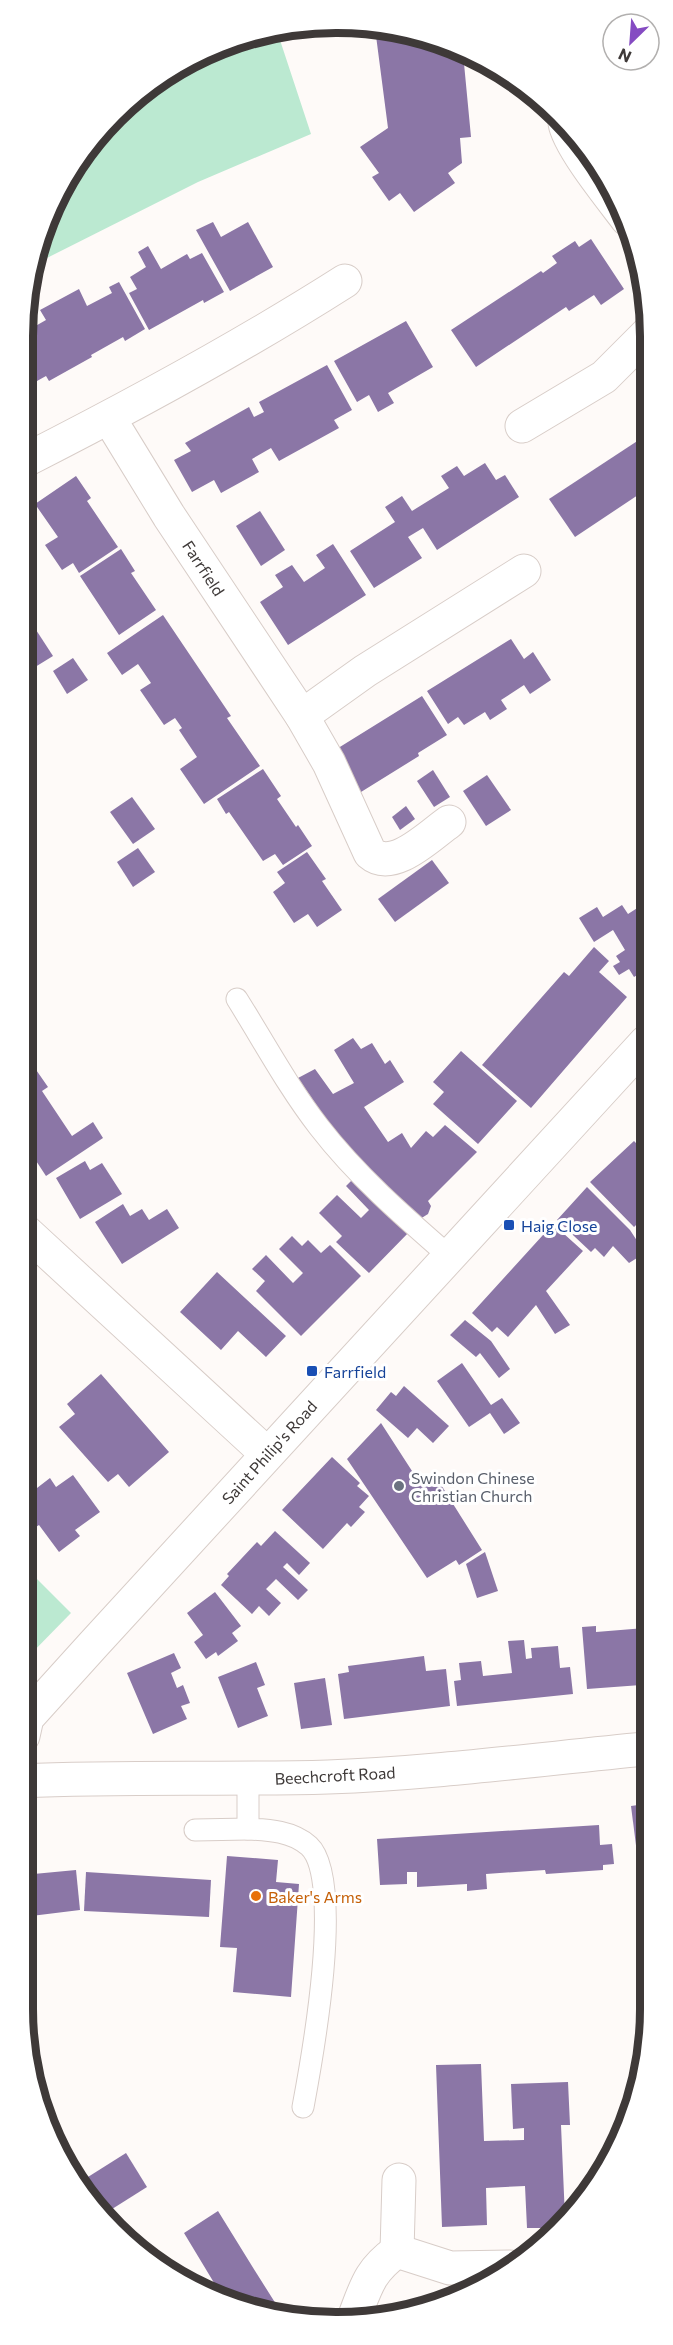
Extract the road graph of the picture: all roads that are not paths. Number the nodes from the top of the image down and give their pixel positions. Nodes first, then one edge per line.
1 (345, 281) dead end
2 (640, 341) edge
3 (109, 418) junction
4 (522, 426) dead end
5 (33, 456) edge
6 (525, 571) dead end
7 (302, 716) junction
8 (449, 822) dead end
9 (237, 999) dead end
10 (640, 1049) edge
11 (33, 1238) edge
12 (449, 1256) junction
13 (267, 1454) junction
14 (33, 1711) edge
15 (640, 1749) edge
16 (248, 1779) junction
17 (33, 1781) edge
18 (248, 1829) junction
19 (195, 1830) dead end
20 (303, 2106) dead end
21 (399, 2180) dead end
22 (397, 2251) junction
23 (494, 2267) edge
24 (357, 2311) edge

1 - 3 street
2 - 4 street
3 - 5 street
3 - 7 street, Farrfield
6 - 7 street
7 - 8 street, Farrfield
9 - 12 lane
10 - 12 street, Saint Philip's Road
11 - 13 street
12 - 13 street, Saint Philip's Road
13 - 14 street, Saint Philip's Road
15 - 16 street, Beechcroft Road
16 - 17 street, Beechcroft Road
16 - 18 lane
18 - 19 lane
18 - 20 lane
21 - 22 street
22 - 23 street
22 - 24 street

